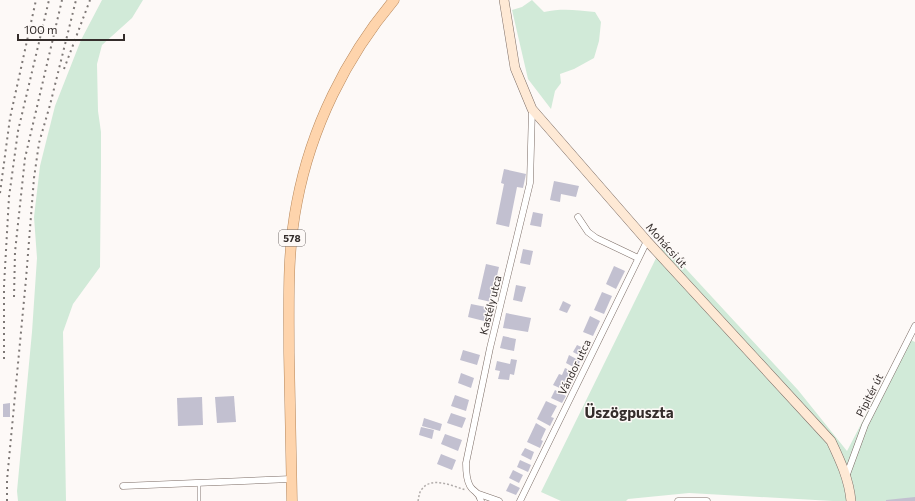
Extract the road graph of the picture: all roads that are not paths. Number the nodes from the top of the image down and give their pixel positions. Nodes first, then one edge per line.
1 (394, 0) edge
2 (504, 0) edge
3 (532, 109) junction
4 (578, 217) dead end
5 (647, 241) junction
6 (638, 258) junction
7 (915, 326) edge
8 (846, 476) junction
9 (291, 479) junction
10 (199, 484) junction
11 (123, 486) dead end
12 (480, 498) edge
13 (199, 501) edge
14 (292, 501) edge
15 (499, 501) edge
16 (520, 501) edge
17 (678, 501) edge
18 (707, 501) edge
19 (851, 501) edge

1 - 9 main road, 578
2 - 3 main road, Mohácsi út
3 - 5 main road, Mohácsi út
3 - 12 street, Kastély utca
4 - 6 street
5 - 6 street, Vándor utca
5 - 8 main road, Mohácsi út
6 - 16 street, Vándor utca
7 - 8 street, Pipitér út
8 - 19 main road, Mohácsi út
9 - 10 street
9 - 14 main road, 578
10 - 11 street
10 - 13 lane
12 - 15 street
17 - 18 street

